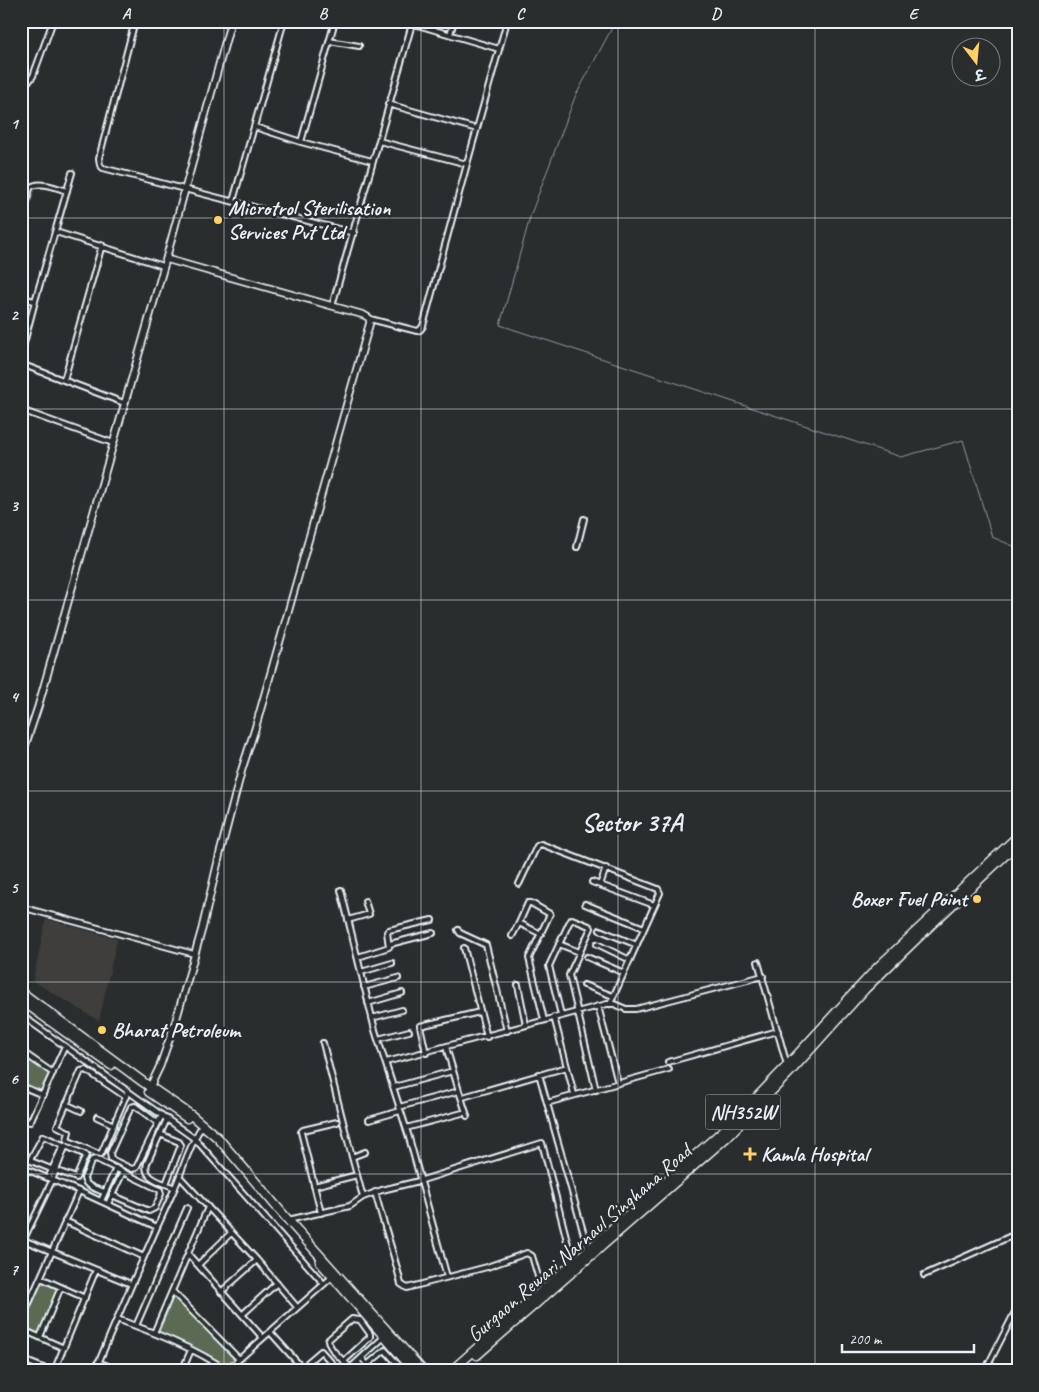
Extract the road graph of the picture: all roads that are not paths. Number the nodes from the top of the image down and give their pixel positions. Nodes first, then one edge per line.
1 (53, 21) edge
2 (134, 21) edge
3 (231, 21) edge
4 (284, 21) edge
5 (335, 21) edge
6 (404, 21) edge
7 (454, 21) edge
8 (507, 21) edge
9 (412, 24) junction
10 (450, 34) junction
11 (330, 41) junction
12 (360, 46) dead end
13 (500, 49) junction
14 (21, 85) edge
15 (388, 104) junction
16 (254, 127) junction
17 (477, 129) junction
18 (379, 141) junction
19 (301, 142) junction
20 (372, 161) junction
21 (466, 164) junction
22 (72, 173) dead end
23 (185, 188) junction
24 (67, 191) junction
25 (233, 201) junction
26 (21, 205) edge
27 (56, 232) junction
28 (354, 233) junction
29 (102, 245) junction
30 (166, 259) junction
31 (164, 266) junction
32 (21, 298) edge
33 (35, 301) junction
34 (332, 306) junction
35 (370, 319) junction
36 (21, 355) edge
37 (21, 364) edge
38 (64, 380) junction
39 (124, 403) junction
40 (21, 410) edge
41 (113, 443) junction
42 (584, 518) dead end
43 (576, 547) dead end
44 (21, 758) edge
45 (1018, 836) edge
46 (1018, 843) edge
47 (606, 868) junction
48 (592, 882) dead end
49 (519, 884) dead end
50 (600, 884) junction
51 (968, 885) junction
52 (341, 890) dead end
53 (365, 901) dead end
54 (585, 904) dead end
55 (654, 905) junction
56 (21, 907) edge
57 (348, 920) junction
58 (432, 920) dead end
59 (519, 923) junction
60 (644, 928) junction
61 (458, 930) dead end
62 (600, 930) dead end
63 (433, 933) dead end
64 (541, 934) junction
65 (512, 936) dead end
66 (390, 944) junction
67 (559, 944) junction
68 (597, 944) dead end
69 (637, 945) junction
70 (464, 948) dead end
71 (579, 952) junction
72 (194, 954) junction
73 (358, 956) junction
74 (587, 957) dead end
75 (630, 960) junction
76 (392, 962) dead end
77 (758, 962) dead end
78 (361, 972) junction
79 (624, 973) junction
80 (763, 976) junction
81 (398, 978) dead end
82 (584, 985) dead end
83 (518, 986) dead end
84 (364, 987) junction
85 (21, 992) edge
86 (402, 993) dead end
87 (614, 996) junction
88 (21, 1000) edge
89 (368, 1003) junction
90 (610, 1004) junction
91 (598, 1006) junction
92 (402, 1010) dead end
93 (577, 1011) junction
94 (480, 1012) junction
95 (21, 1015) edge
96 (561, 1015) junction
97 (554, 1017) junction
98 (372, 1018) junction
99 (544, 1020) junction
100 (526, 1025) junction
101 (410, 1031) dead end
102 (507, 1031) junction
103 (778, 1031) junction
104 (487, 1037) junction
105 (378, 1039) junction
106 (323, 1043) dead end
107 (65, 1046) junction
108 (446, 1047) junction
109 (21, 1051) edge
110 (426, 1052) junction
111 (386, 1062) junction
112 (668, 1062) dead end
113 (567, 1067) junction
114 (669, 1069) dead end
115 (789, 1069) junction
116 (453, 1071) junction
117 (53, 1073) junction
118 (539, 1074) junction
119 (618, 1083) junction
120 (21, 1086) edge
121 (150, 1087) junction
122 (394, 1087) junction
123 (596, 1090) junction
124 (128, 1091) junction
125 (459, 1091) junction
126 (574, 1094) junction
127 (42, 1095) junction
128 (126, 1097) junction
129 (461, 1097) junction
130 (547, 1103) junction
131 (66, 1104) junction
132 (400, 1109) junction
133 (81, 1111) dead end
134 (162, 1115) junction
135 (97, 1117) dead end
136 (167, 1119) junction
137 (21, 1120) edge
138 (369, 1120) dead end
139 (337, 1122) dead end
140 (158, 1123) junction
141 (114, 1125) junction
142 (202, 1126) junction
143 (406, 1128) junction
144 (160, 1134) junction
145 (195, 1139) junction
146 (65, 1145) junction
147 (365, 1152) dead end
148 (352, 1156) junction
149 (21, 1167) edge
150 (116, 1168) junction
151 (53, 1170) junction
152 (122, 1172) junction
153 (244, 1173) junction
154 (356, 1175) junction
155 (180, 1177) junction
156 (49, 1178) junction
157 (420, 1181) junction
158 (166, 1184) junction
159 (314, 1186) junction
160 (175, 1188) junction
161 (79, 1190) junction
162 (104, 1192) junction
163 (375, 1192) junction
164 (112, 1195) junction
165 (363, 1197) junction
166 (101, 1201) junction
167 (108, 1204) junction
168 (208, 1207) junction
169 (187, 1208) dead end
170 (321, 1213) junction
171 (288, 1220) junction
172 (65, 1221) junction
173 (157, 1227) junction
174 (231, 1233) junction
175 (1018, 1233) edge
176 (22, 1239) edge
177 (21, 1245) edge
178 (52, 1252) junction
179 (589, 1252) junction
180 (188, 1254) junction
181 (144, 1257) junction
182 (257, 1260) junction
183 (573, 1264) junction
184 (198, 1265) junction
185 (96, 1270) junction
186 (334, 1274) junction
187 (924, 1275) dead end
188 (447, 1277) junction
189 (40, 1278) junction
190 (277, 1283) junction
191 (131, 1284) junction
192 (324, 1284) junction
193 (61, 1287) junction
194 (542, 1290) junction
195 (172, 1291) junction
196 (221, 1292) junction
197 (85, 1298) junction
198 (1018, 1306) edge
199 (297, 1307) junction
200 (243, 1314) junction
201 (117, 1319) junction
202 (21, 1321) edge
203 (136, 1326) junction
204 (21, 1329) edge
205 (270, 1332) junction
206 (154, 1333) junction
207 (40, 1337) junction
208 (263, 1338) junction
209 (384, 1338) junction
210 (64, 1348) junction
211 (192, 1350) junction
212 (362, 1358) junction
213 (21, 1359) edge
214 (239, 1359) junction
215 (344, 1361) junction
216 (98, 1362) junction
217 (357, 1362) junction
218 (365, 1365) junction
219 (1018, 1367) edge
220 (349, 1369) edge
221 (227, 1370) edge
222 (337, 1370) edge
223 (52, 1371) edge
224 (95, 1371) edge
225 (120, 1371) edge
226 (182, 1371) edge
227 (305, 1371) edge
228 (312, 1371) edge
229 (358, 1371) edge
230 (367, 1371) edge
231 (372, 1371) edge
232 (404, 1371) edge
233 (414, 1371) edge
234 (423, 1371) edge
235 (451, 1371) edge
236 (458, 1371) edge
237 (985, 1371) edge
238 (1016, 1371) edge

1 - 14 street
2 - 23 street
3 - 23 street
4 - 16 street
5 - 11 street
6 - 9 street
7 - 10 street
8 - 13 street
9 - 10 street
9 - 15 street
10 - 13 street
11 - 12 street
11 - 19 street
13 - 17 street
15 - 17 street
15 - 18 street
16 - 19 street
16 - 25 street
17 - 21 street
18 - 20 street
18 - 21 street
19 - 20 street
20 - 28 street
21 - 35 street
22 - 24 street
23 - 25 street
23 - 30 street
24 - 26 street
24 - 27 street
25 - 28 street
27 - 29 street
27 - 33 street
28 - 34 street
29 - 31 street
29 - 38 street
30 - 31 street
30 - 34 street
31 - 39 street
32 - 33 street
33 - 36 street
34 - 35 street
35 - 72 street
37 - 38 street
38 - 39 street
39 - 41 street
40 - 41 street
41 - 44 street
42 - 43 street
45 - 51 highway, NH352W
46 - 51 highway, Gurgaon Rewari Narnaul Singhana Road / NH352W
47 - 49 street
47 - 50 street
47 - 55 street
48 - 50 street
50 - 55 street
51 - 115 highway, Gurgaon Rewari Narnaul Singhana Road / NH352W
52 - 57 street
53 - 57 street
54 - 60 street
55 - 60 street
56 - 72 street
57 - 73 street
58 - 66 street
59 - 64 street
59 - 64 street
59 - 65 street
60 - 69 street
61 - 102 street
62 - 69 street
63 - 66 street
64 - 99 street
66 - 73 street
67 - 71 street
67 - 71 street
67 - 96 street
68 - 75 street
69 - 75 street
70 - 94 street
71 - 93 street
72 - 121 street
73 - 78 street
74 - 79 street
75 - 79 street
76 - 78 street
77 - 80 street
78 - 84 street
79 - 87 street
80 - 90 street
80 - 103 street
81 - 84 street
82 - 87 street
83 - 100 street
84 - 89 street
85 - 121 highway
86 - 89 street
87 - 90 street
88 - 142 highway
89 - 98 street
90 - 91 street
91 - 93 street
91 - 119 street
92 - 98 street
93 - 96 street
93 - 123 street
94 - 104 street
94 - 110 street
95 - 107 street
96 - 97 street
97 - 99 street
97 - 113 street
98 - 105 street
99 - 100 street
100 - 102 street
101 - 105 street
102 - 104 street
103 - 112 street
103 - 115 street
104 - 108 street
105 - 111 street
106 - 148 street
107 - 117 street
107 - 124 street
108 - 110 street
108 - 116 street
109 - 117 street
110 - 111 street
111 - 122 street
113 - 118 street
113 - 126 street
114 - 119 street
115 - 179 highway, Gurgaon Rewari Narnaul Singhana Road / NH352W
116 - 122 street
116 - 125 street
117 - 127 street
118 - 129 street
118 - 130 street
119 - 123 street
120 - 127 street
121 - 142 highway
122 - 132 street
123 - 126 street
124 - 128 street
124 - 134 street
125 - 129 street
125 - 132 street
126 - 130 street
127 - 137 street
128 - 131 street
128 - 141 street
129 - 143 street
130 - 179 street
131 - 133 street
131 - 141 street
132 - 138 street
132 - 143 street
134 - 136 street
134 - 140 street
135 - 141 street
136 - 144 street
136 - 145 street
139 - 159 street
140 - 140 street
142 - 145 street
142 - 153 highway
143 - 157 street
144 - 158 street
144 - 158 street
145 - 155 street
145 - 192 street
146 - 151 street
146 - 151 street
146 - 151 street
147 - 148 street
148 - 154 street
149 - 156 street
150 - 152 street
150 - 162 street
150 - 162 street
151 - 156 street
152 - 164 street
152 - 164 street
153 - 171 highway
153 - 186 highway
154 - 159 street
154 - 165 street
155 - 160 street
155 - 168 street
156 - 161 street
156 - 176 street
157 - 163 street
157 - 183 street
157 - 188 street
158 - 160 street
159 - 170 street
160 - 173 street
161 - 166 street
161 - 172 street
162 - 166 street
163 - 165 street
163 - 188 street
164 - 167 street
165 - 170 street
166 - 167 street
167 - 173 street
168 - 174 street
168 - 180 street
169 - 203 street
170 - 171 street
171 - 186 highway
172 - 178 street
172 - 181 street
173 - 181 street
174 - 182 street
174 - 184 street
175 - 187 street
176 - 177 street
176 - 178 street
178 - 185 street
178 - 189 street
179 - 183 highway, NH352W
179 - 236 highway, Gurgaon Rewari Narnaul Singhana Road / NH352W
180 - 184 street
180 - 195 street
181 - 191 street
182 - 190 street
182 - 196 street
183 - 194 highway, NH352W
184 - 196 street
185 - 191 street
185 - 197 street
186 - 192 street
186 - 209 highway
186 - 234 highway
188 - 194 street
189 - 193 street
189 - 202 street
190 - 199 street
190 - 200 street
191 - 201 street
192 - 199 street
193 - 197 street
193 - 207 street
194 - 235 highway, NH352W
195 - 206 street
195 - 214 street
196 - 200 street
197 - 210 street
198 - 237 street
199 - 205 street
200 - 208 street
201 - 203 street
201 - 216 street
203 - 206 street
204 - 207 street
205 - 208 street
205 - 227 street
206 - 211 street
207 - 210 street
208 - 214 street
209 - 212 street
209 - 233 highway
210 - 223 street
211 - 221 street
211 - 226 street
212 - 217 street
212 - 218 street
213 - 223 street
214 - 221 street
215 - 215 street
215 - 220 street
216 - 224 street
216 - 225 street
217 - 218 street
217 - 220 street
218 - 229 street
218 - 230 street
218 - 231 street
218 - 232 street
219 - 238 street
222 - 228 street

